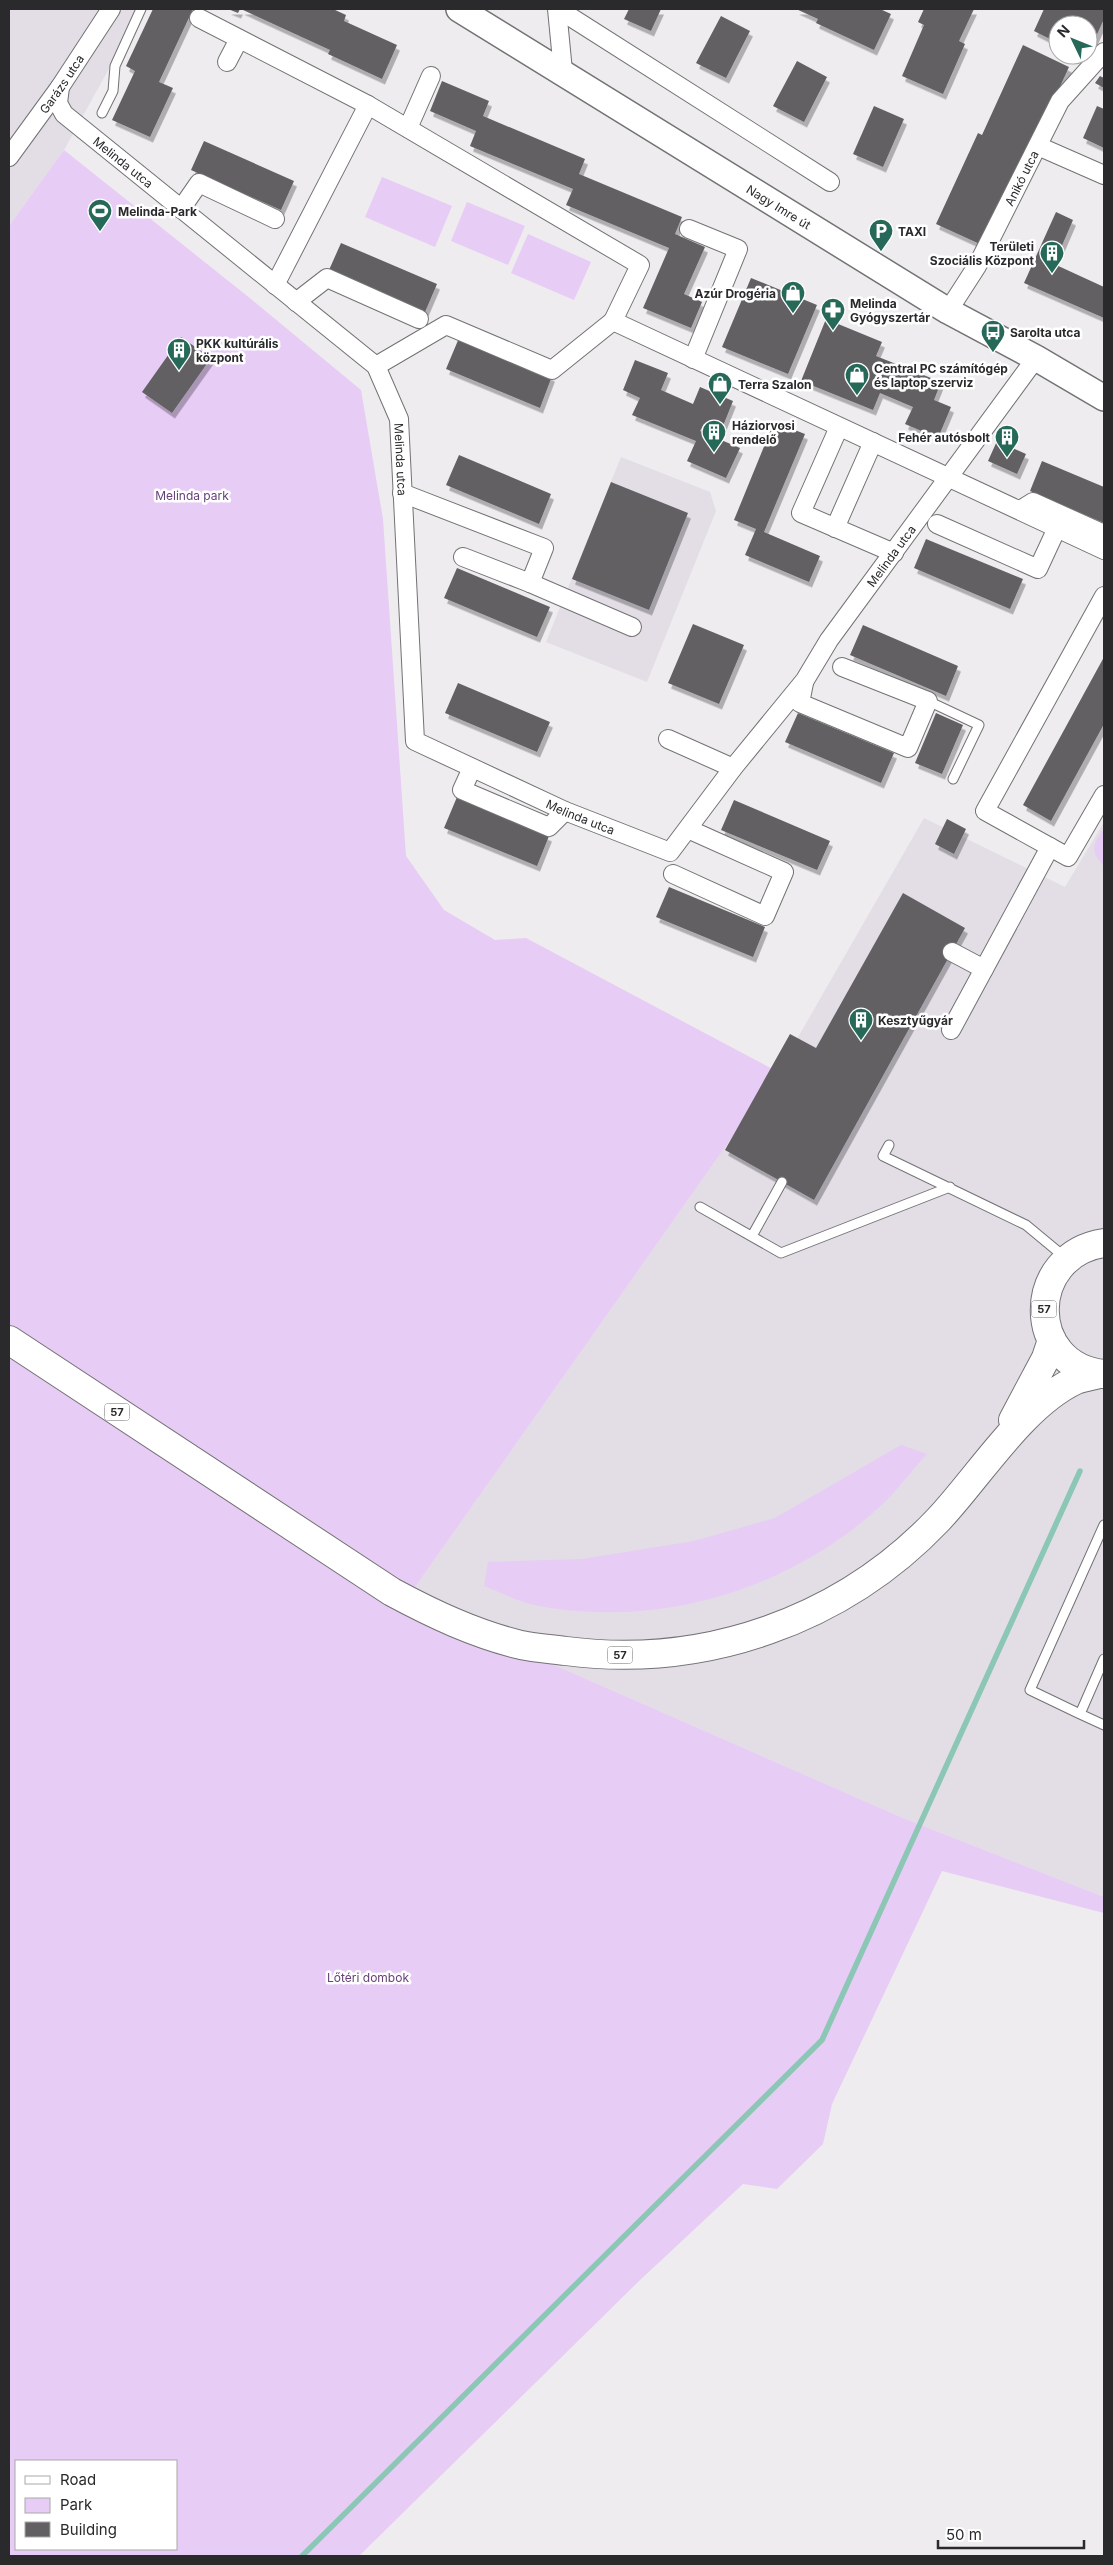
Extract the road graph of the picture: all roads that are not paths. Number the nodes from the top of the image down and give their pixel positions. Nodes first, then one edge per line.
1 (111, 9) edge
2 (141, 9) edge
3 (459, 9) edge
4 (558, 9) edge
5 (199, 18) dead end
6 (239, 39) junction
7 (1104, 52) edge
8 (227, 62) dead end
9 (563, 72) junction
10 (431, 76) dead end
11 (60, 88) junction
12 (368, 105) junction
13 (102, 113) dead end
14 (408, 128) junction
15 (1038, 146) junction
16 (9, 157) edge
17 (1104, 175) edge
18 (830, 182) dead end
19 (181, 209) junction
20 (276, 219) dead end
21 (690, 228) dead end
22 (275, 285) junction
23 (296, 302) junction
24 (948, 311) junction
25 (419, 319) dead end
26 (612, 322) junction
27 (1036, 358) junction
28 (693, 359) junction
29 (376, 366) junction
30 (1104, 398) edge
31 (839, 427) junction
32 (873, 442) junction
33 (950, 478) junction
34 (402, 493) junction
35 (1020, 510) junction
36 (937, 524) dead end
37 (835, 528) junction
38 (1057, 528) junction
39 (1104, 534) edge
40 (1104, 550) edge
41 (894, 553) junction
42 (463, 557) dead end
43 (530, 583) junction
44 (1104, 596) edge
45 (632, 627) dead end
46 (842, 667) dead end
47 (805, 680) junction
48 (928, 701) junction
49 (668, 740) dead end
50 (472, 768) junction
51 (733, 768) junction
52 (954, 779) dead end
53 (1104, 795) edge
54 (565, 811) junction
55 (688, 829) junction
56 (1050, 847) junction
57 (673, 874) dead end
58 (952, 952) dead end
59 (984, 969) junction
60 (951, 1030) dead end
61 (888, 1145) dead end
62 (782, 1182) dead end
63 (950, 1187) junction
64 (700, 1207) dead end
65 (752, 1236) junction
66 (1104, 1243) edge
67 (1067, 1259) junction
68 (9, 1340) edge
69 (1052, 1340) junction
70 (1102, 1374) edge
71 (992, 1456) junction
72 (1104, 1525) edge
73 (1104, 1659) edge
74 (1080, 1714) junction
75 (1104, 1725) edge

1 - 11 street, Garázs utca
2 - 13 lane
3 - 9 street, Nagy Imre út
4 - 9 street
4 - 18 street
5 - 6 street
6 - 8 street
6 - 12 street
7 - 15 street, Anikó utca
9 - 24 street, Nagy Imre út
10 - 14 street
11 - 16 street, Garázs utca
11 - 19 street, Melinda utca
12 - 14 street
12 - 22 street
14 - 26 street
15 - 17 street
15 - 24 street, Anikó utca
19 - 20 street
19 - 22 street, Melinda utca
21 - 28 street
22 - 23 street, Melinda utca
23 - 25 street
23 - 29 street, Melinda utca
24 - 27 street, Nagy Imre út
26 - 28 street
26 - 29 street
27 - 30 street, Nagy Imre út
27 - 33 street, Melinda utca
28 - 31 street
29 - 34 street, Melinda utca
31 - 32 street
31 - 37 street
32 - 33 street
32 - 37 street
33 - 35 street
33 - 41 street, Melinda utca
34 - 43 street
34 - 50 street, Melinda utca
35 - 38 street
35 - 39 street
36 - 38 street
37 - 41 street
38 - 40 street
41 - 47 street, Melinda utca
42 - 43 street
43 - 45 street
44 - 56 street
46 - 48 street
47 - 48 street
47 - 51 street, Melinda utca
48 - 52 lane
49 - 51 street
50 - 54 street, Melinda utca
50 - 54 street
51 - 55 street, Melinda utca
53 - 56 street
54 - 55 street, Melinda utca
55 - 57 street
56 - 59 street
58 - 59 street
59 - 60 street
61 - 63 lane
62 - 65 lane
63 - 65 lane
63 - 67 lane
64 - 65 lane
66 - 67 main road, 57
67 - 69 main road, 57
68 - 71 main road, 57
69 - 70 main road, 57
69 - 71 main road, 57
70 - 71 main road, 57
72 - 74 lane
73 - 74 lane
74 - 75 lane

